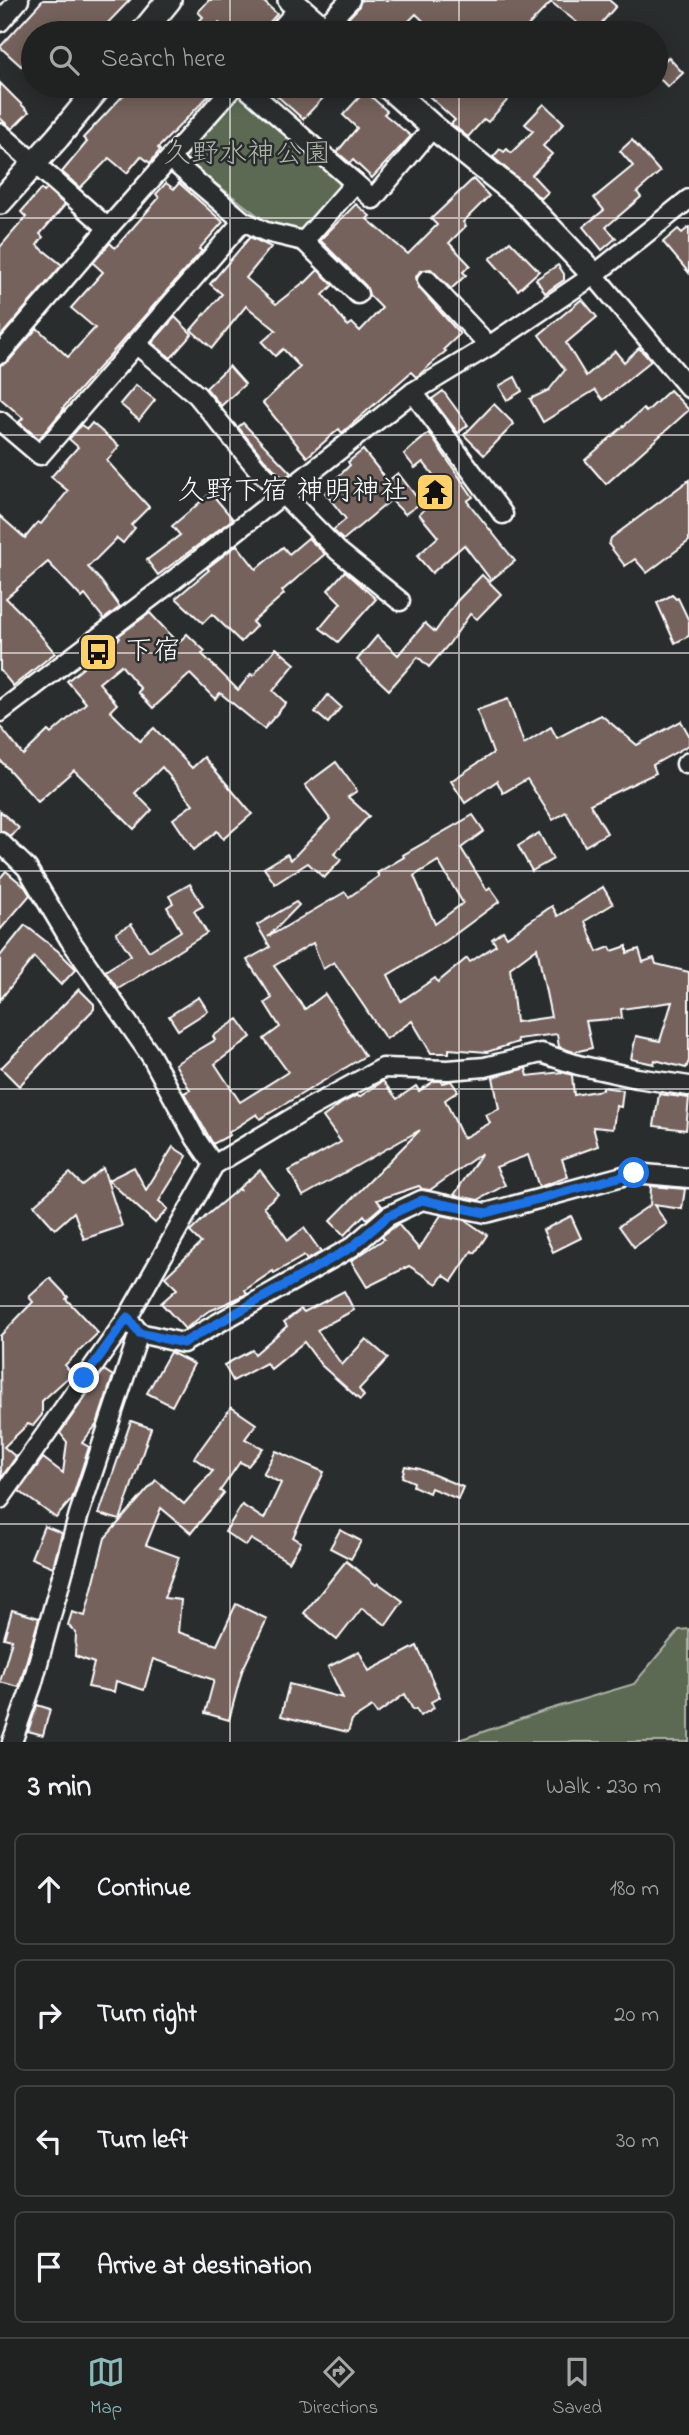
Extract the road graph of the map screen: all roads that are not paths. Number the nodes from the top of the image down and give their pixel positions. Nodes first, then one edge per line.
1 (19, 0) edge
2 (169, 0) edge
3 (350, 0) edge
4 (294, 4) edge
5 (152, 21) edge
6 (284, 21) edge
7 (314, 21) edge
8 (333, 21) edge
9 (0, 22) edge
10 (90, 98) edge
11 (223, 98) edge
12 (258, 98) edge
13 (400, 98) edge
14 (433, 127) junction
15 (0, 133) edge
16 (170, 159) junction
17 (35, 164) junction
18 (355, 183) junction
19 (689, 199) edge
20 (0, 202) edge
21 (243, 220) junction
22 (108, 228) junction
23 (304, 241) junction
24 (594, 275) junction
25 (426, 280) dead end
26 (358, 295) dead end
27 (136, 344) junction
28 (489, 346) junction
29 (0, 354) edge
30 (689, 388) edge
31 (413, 392) junction
32 (0, 421) edge
33 (284, 495) junction
34 (503, 514) dead end
35 (400, 601) dead end
36 (0, 712) edge
37 (0, 842) edge
38 (689, 1086) edge
39 (214, 1165) junction
40 (689, 1178) edge
41 (128, 1317) junction
42 (139, 1333) junction
43 (0, 1499) edge
44 (12, 1742) edge

1 - 9 street
2 - 5 street
3 - 8 street
4 - 6 street
4 - 7 street
10 - 17 street
11 - 16 street
12 - 18 street
13 - 14 street
14 - 18 street
14 - 24 street
15 - 17 street
16 - 21 street
16 - 22 street
17 - 20 street
17 - 22 street
18 - 23 street
19 - 24 street
21 - 23 street
21 - 27 street
22 - 29 street
23 - 26 street
24 - 28 street
24 - 30 street
25 - 28 street
27 - 32 street
27 - 33 street
28 - 31 street
31 - 33 street
31 - 34 street
33 - 35 street
33 - 36 street
37 - 39 street
38 - 39 street
39 - 41 street
40 - 42 street
41 - 42 street
41 - 43 street
42 - 44 street

